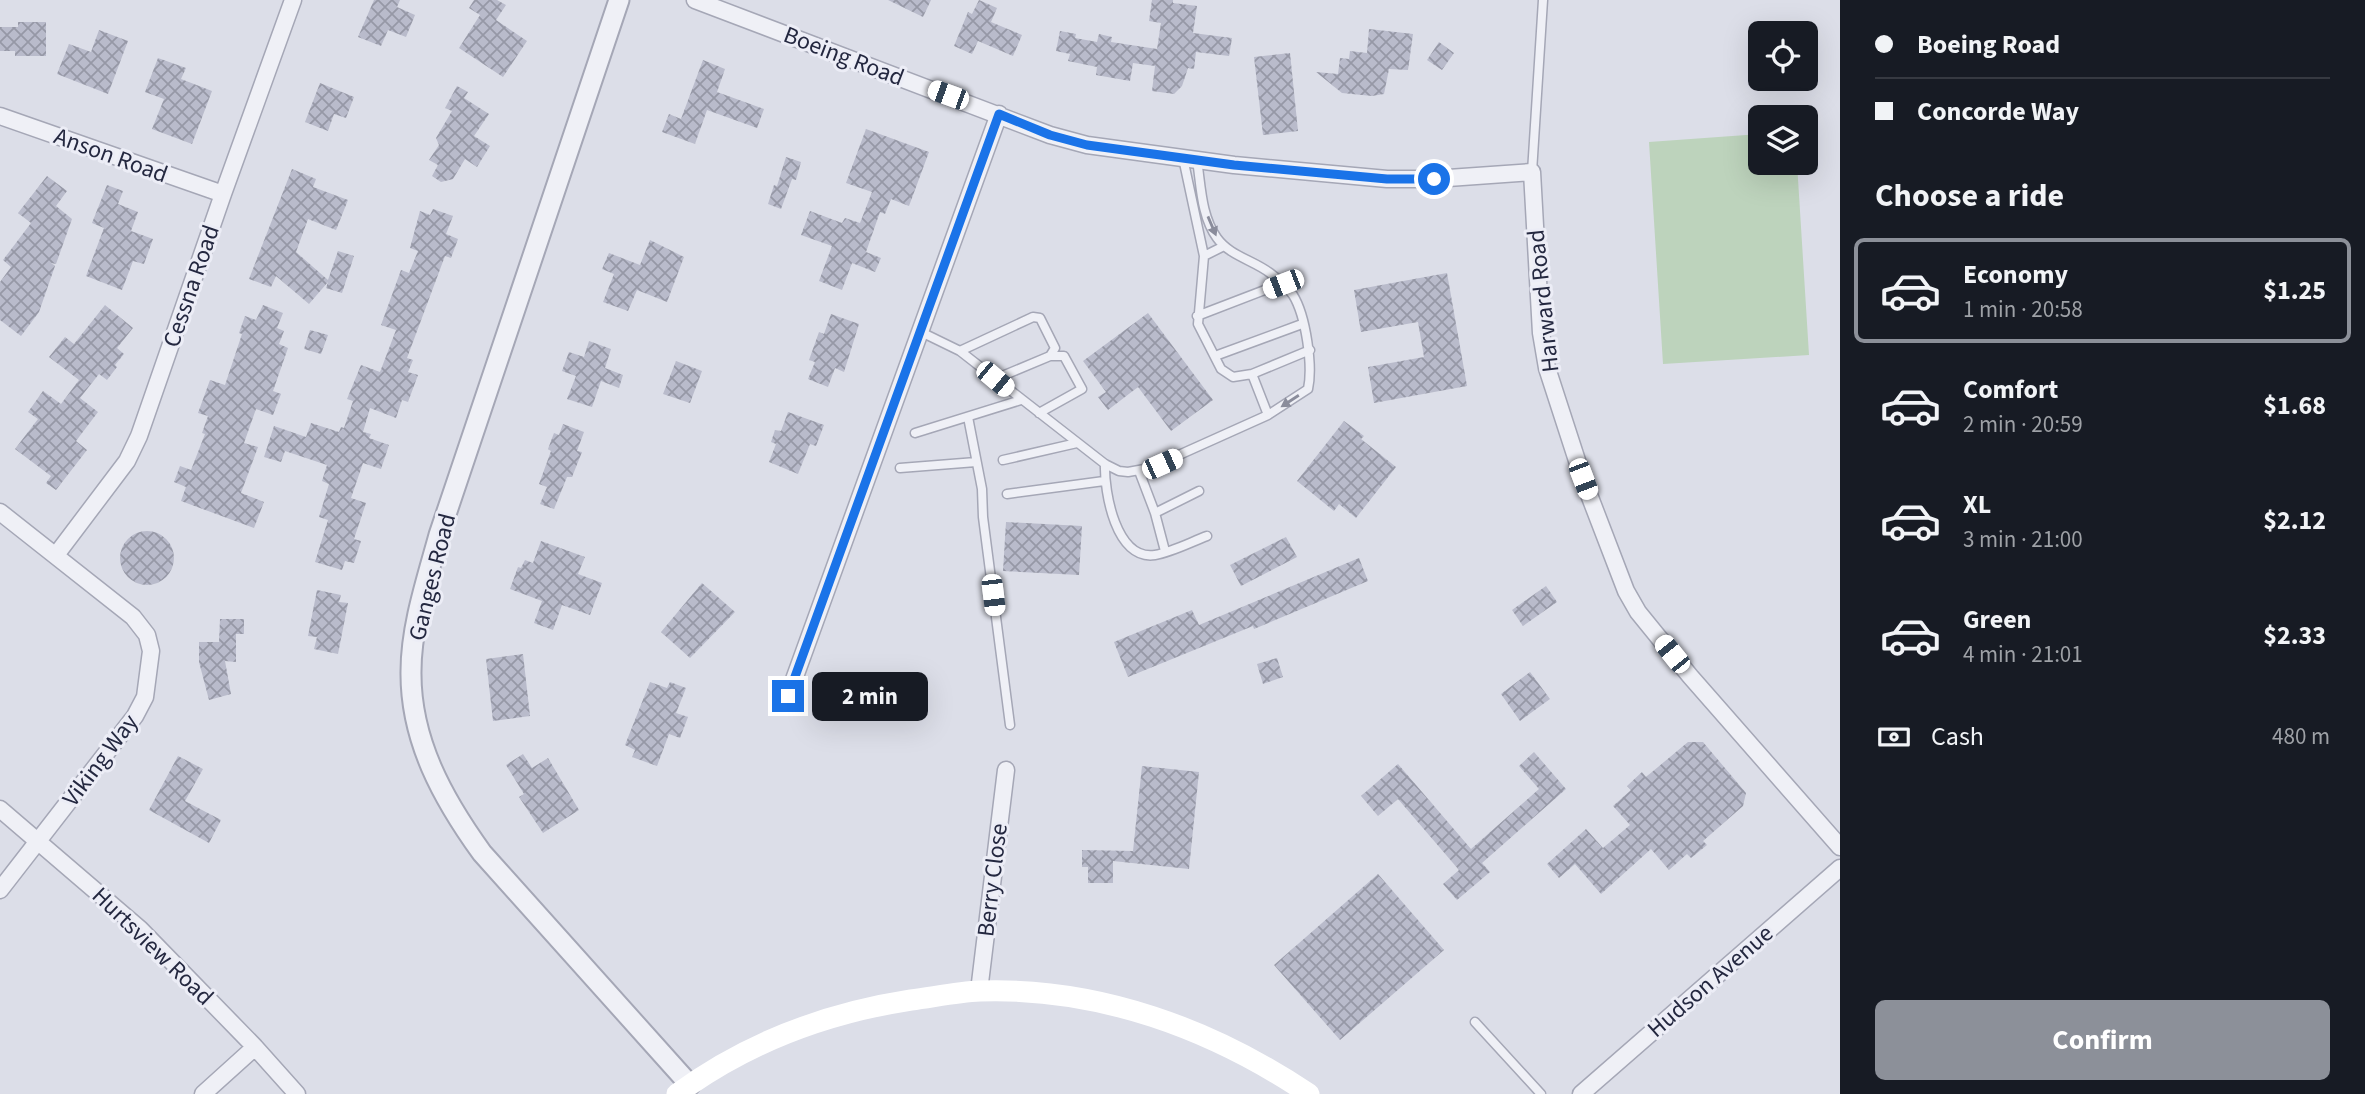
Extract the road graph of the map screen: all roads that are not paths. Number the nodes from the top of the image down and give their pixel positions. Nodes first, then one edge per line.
1 (293, 0) edge
2 (619, 0) edge
3 (695, 0) edge
4 (1543, 0) edge
5 (999, 114) junction
6 (0, 116) edge
7 (1190, 159) junction
8 (1532, 172) junction
9 (223, 194) junction
10 (1224, 246) junction
11 (1204, 256) junction
12 (1283, 284) junction
13 (1197, 316) junction
14 (1302, 324) junction
15 (921, 332) junction
16 (1310, 350) junction
17 (960, 351) junction
18 (1050, 356) junction
19 (1215, 356) junction
20 (1252, 374) junction
21 (995, 379) junction
22 (1021, 400) junction
23 (1039, 413) junction
24 (1268, 415) junction
25 (968, 416) junction
26 (915, 433) dead end
27 (1077, 443) junction
28 (1003, 460) dead end
29 (976, 462) junction
30 (1104, 464) junction
31 (900, 468) dead end
32 (1139, 471) junction
33 (1104, 481) junction
34 (1199, 491) dead end
35 (1007, 494) dead end
36 (0, 512) edge
37 (1155, 513) junction
38 (1207, 536) dead end
39 (1165, 551) junction
40 (56, 555) junction
41 (788, 696) dead end
42 (1010, 725) dead end
43 (1006, 770) dead end
44 (0, 809) edge
45 (38, 840) junction
46 (1840, 846) edge
47 (1840, 868) edge
48 (0, 890) edge
49 (979, 991) junction
50 (1475, 1022) dead end
51 (255, 1047) junction
52 (683, 1089) edge
53 (203, 1094) edge
54 (297, 1094) edge
55 (1309, 1094) edge
56 (1541, 1094) edge
57 (1581, 1094) edge

1 - 9 street, Cessna Road
2 - 52 street, Ganges Road
3 - 5 street, Boeing Road
4 - 8 lane, Harward Road
5 - 7 street, Boeing Road
5 - 15 street
6 - 9 street, Anson Road
7 - 8 street, Boeing Road
7 -> 10 lane
7 - 11 lane
8 - 46 street, Harward Road
9 - 40 street, Cessna Road
10 - 11 lane
10 - 12 lane
11 - 13 lane
12 - 13 lane
12 - 14 lane
13 - 19 lane
14 - 16 lane
14 - 19 lane
15 - 17 lane
15 - 41 street
16 - 20 lane
16 -> 24 lane
17 - 18 lane
17 - 21 lane
18 - 21 lane
18 - 23 lane
19 - 20 lane
20 - 24 lane
21 - 22 lane
22 - 23 lane
22 - 25 lane
23 - 27 lane
24 - 32 lane
25 - 26 lane
25 - 29 lane
27 - 28 lane
27 - 30 lane
29 - 31 lane
29 - 42 lane
30 - 32 lane
30 - 33 lane
32 - 37 lane
33 - 35 lane
33 - 39 lane
34 - 37 lane
36 - 40 street, Viking Way
37 - 39 lane
38 - 39 lane
40 - 45 street, Viking Way
43 - 49 street, Berry Close
44 - 45 street, Hurtsview Road
45 - 48 street, Viking Way
45 - 51 street, Hurtsview Road
47 - 57 street, Hudson Avenue
49 - 52 main road
49 - 55 main road
50 - 56 lane
51 - 53 street
51 - 54 street, Hurtsview Road

